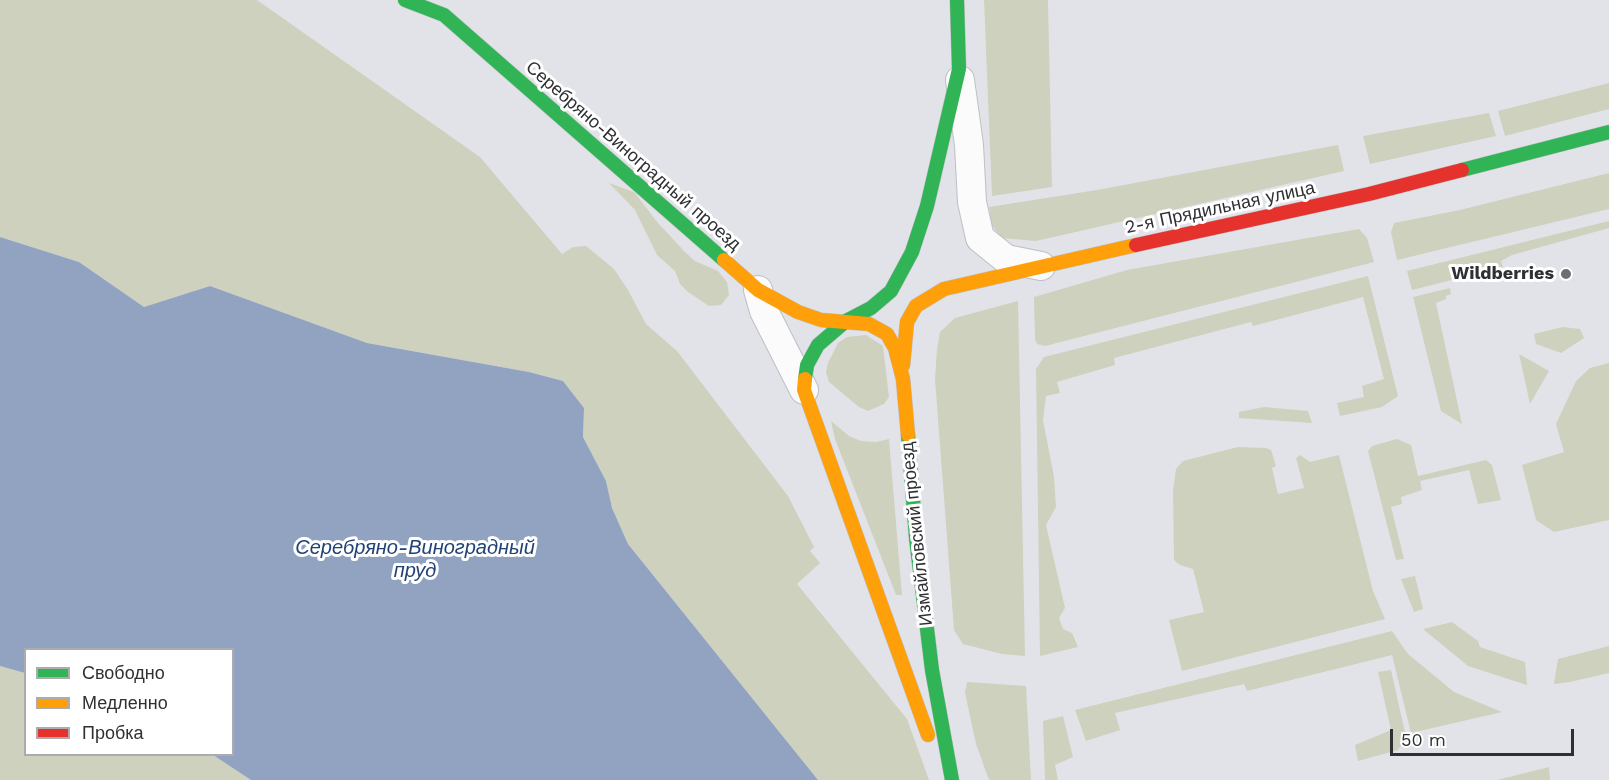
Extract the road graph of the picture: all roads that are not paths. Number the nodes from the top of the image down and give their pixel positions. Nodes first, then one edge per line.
1 (405, 0) edge
2 (957, 0) edge
3 (959, 69) junction
4 (1609, 132) edge
5 (1041, 266) junction
6 (758, 290) junction
7 (846, 321) junction
8 (903, 379) junction
9 (804, 390) junction
10 (941, 780) edge
11 (952, 780) edge

1 - 6 street, Серебряно-Виноградный проезд
2 - 3 street
3 - 5 street
3 - 7 street
4 - 5 street, 2-я Прядильная улица
5 - 8 street, 2-я Прядильная улица
6 - 7 street, Серебряно-Виноградный проезд
6 - 9 street, Измайловский проезд
7 - 8 street, Измайловский проезд
7 - 9 street
8 - 11 street, Измайловский проезд
9 - 10 street, Измайловский проезд

